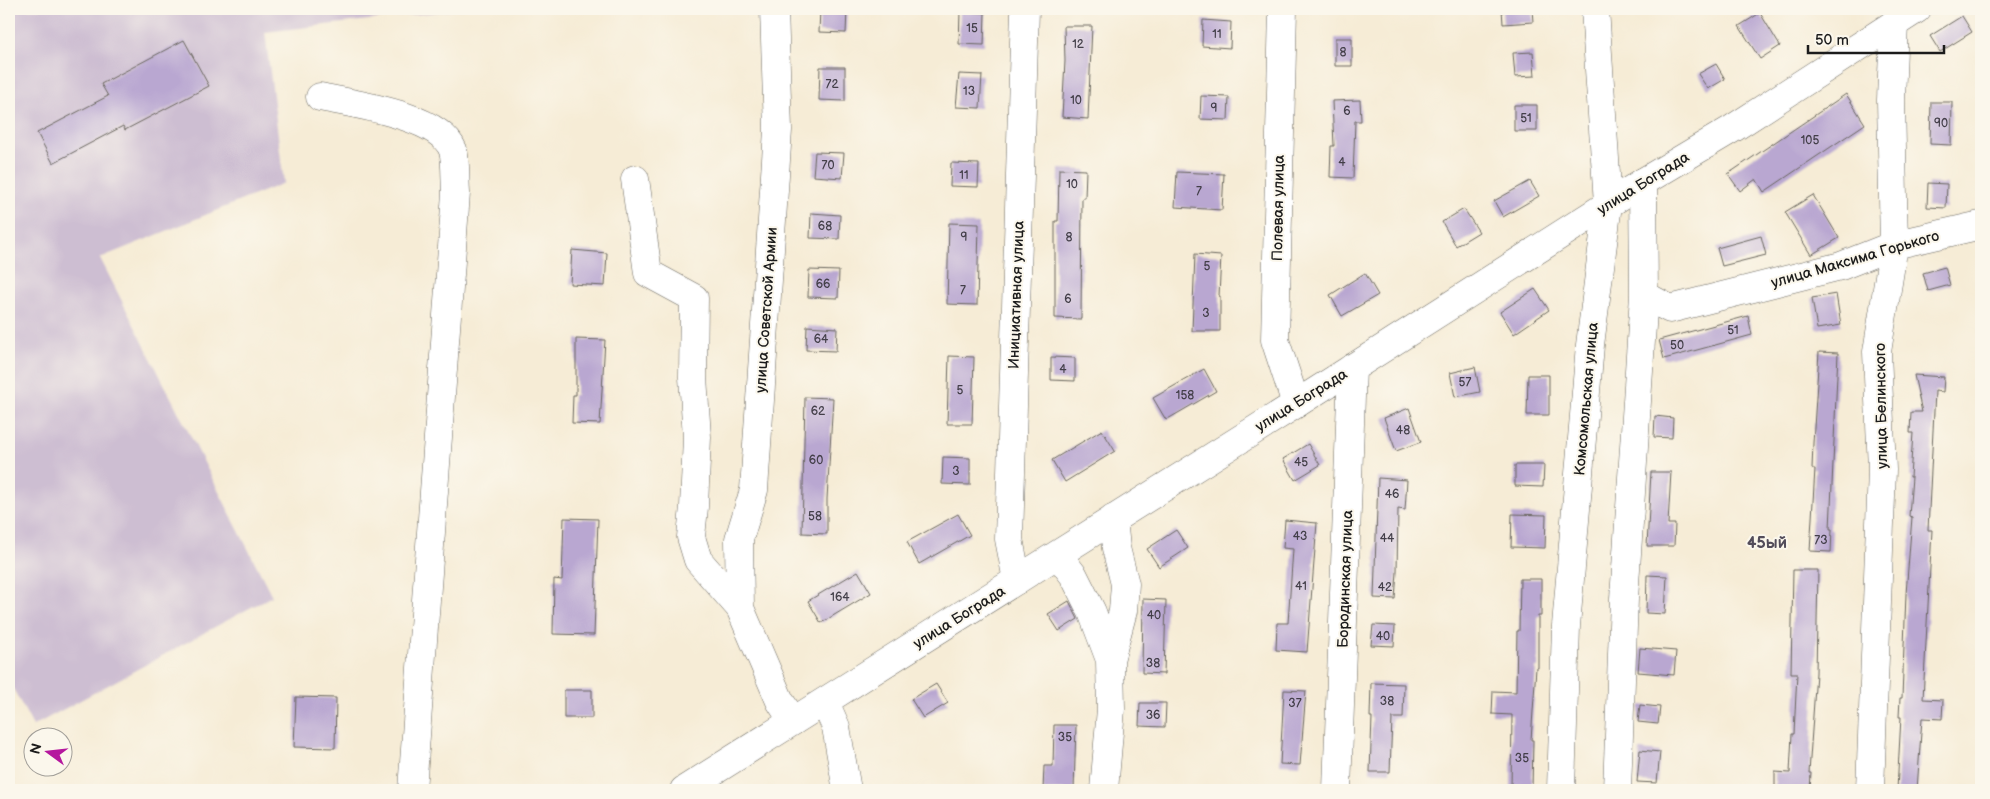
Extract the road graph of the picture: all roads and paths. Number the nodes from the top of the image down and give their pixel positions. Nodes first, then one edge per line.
1 (774, 9) edge
2 (1025, 9) edge
3 (1283, 9) edge
4 (1595, 9) edge
5 (1911, 12) edge
6 (320, 97) dead end
7 (635, 179) dead end
8 (1642, 182) junction
9 (1608, 204) junction
10 (1981, 225) edge
11 (1894, 245) junction
12 (1644, 295) junction
13 (1352, 368) junction
14 (1296, 404) junction
15 (1113, 519) junction
16 (1058, 555) junction
17 (1017, 580) junction
18 (740, 608) junction
19 (1110, 660) junction
20 (825, 702) junction
21 (793, 721) junction
22 (849, 786) edge
23 (412, 790) edge
24 (684, 790) edge
25 (1104, 790) edge
26 (1338, 790) edge
27 (1561, 790) edge
28 (1617, 790) edge
29 (1870, 790) edge

1 - 18 street, улица Советской Армии
2 - 17 street, Инициативная улица
3 - 14 street, Полевая улица
4 - 9 street, Комсомольская улица
5 - 8 street, улица Бограда
5 - 11 street, улица Белинского
6 - 23 street
7 - 18 street, улица Советской Армии
8 - 9 street, улица Бограда
8 - 12 street
9 - 13 street, улица Бограда
9 - 27 street, Комсомольская улица
10 - 11 street, улица Максима Горького
11 - 12 street, улица Максима Горького
11 - 29 street, улица Белинского
12 - 28 street
13 - 14 street, улица Бограда
13 - 26 street, Бородинская улица
14 - 15 street, улица Бограда
15 - 16 street, улица Бограда
15 - 19 street
16 - 17 street, улица Бограда
16 - 19 street
17 - 20 street, улица Бограда
18 - 21 street, улица Советской Армии
19 - 25 street
20 - 21 street, улица Бограда
20 - 22 street
21 - 24 street, улица Бограда

